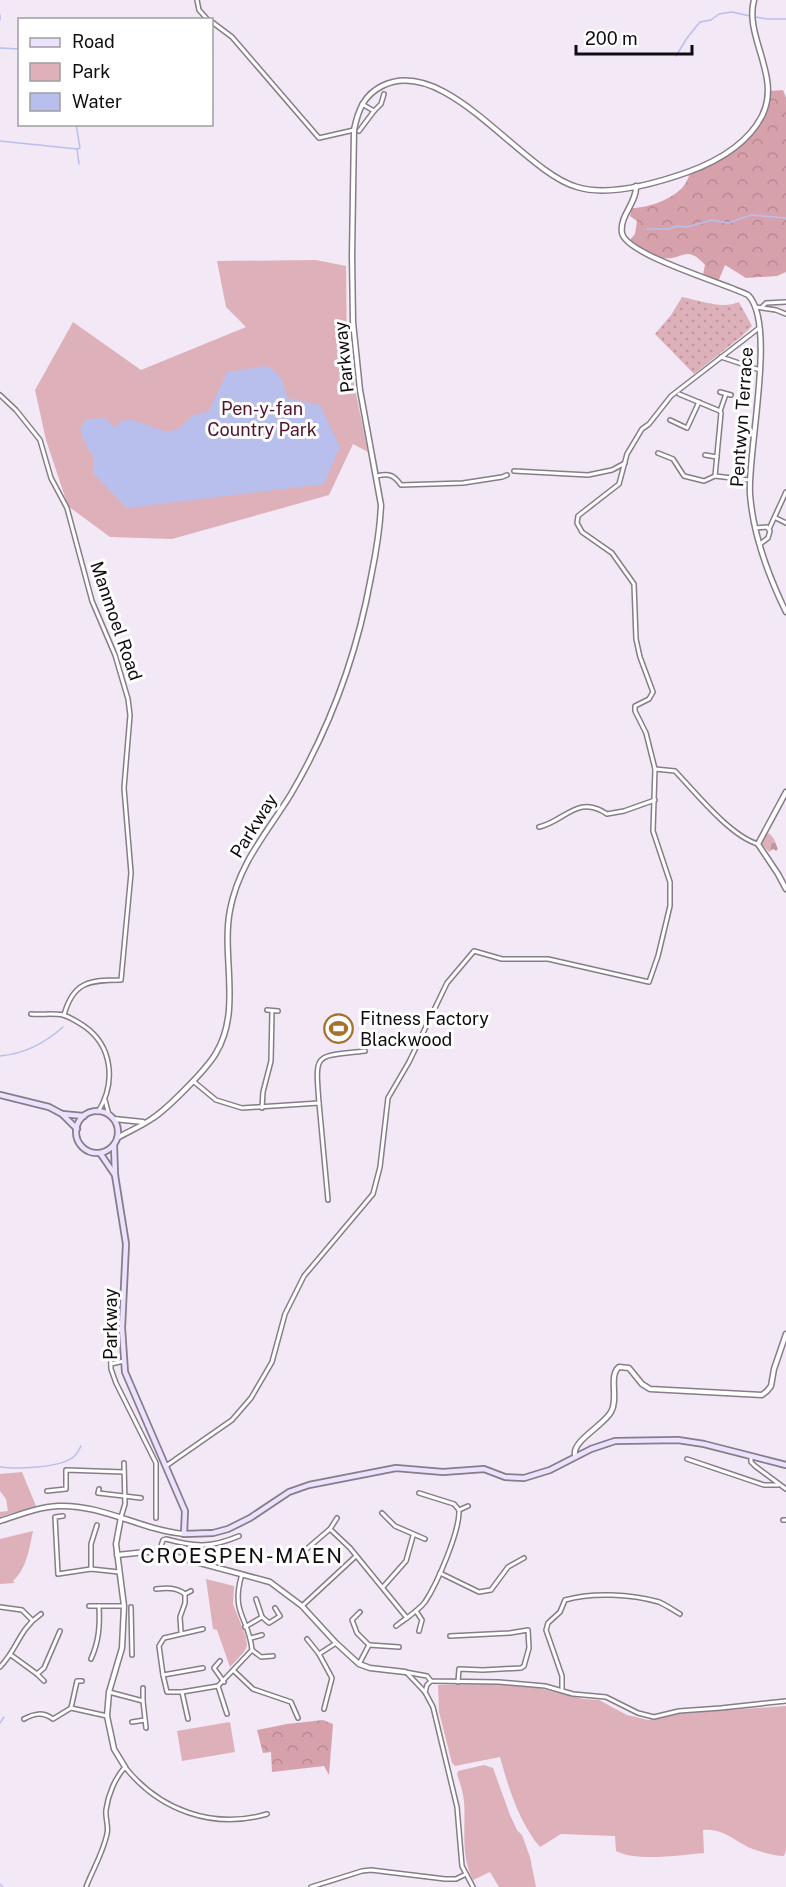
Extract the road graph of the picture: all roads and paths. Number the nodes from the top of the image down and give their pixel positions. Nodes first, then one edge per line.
1 (197, 0) edge
2 (754, 0) edge
3 (207, 18) edge
4 (213, 23) edge
5 (384, 94) dead end
6 (362, 104) junction
7 (374, 111) junction
8 (357, 130) junction
9 (636, 186) junction
10 (786, 303) edge
11 (759, 307) junction
12 (786, 314) edge
13 (759, 328) junction
14 (721, 357) junction
15 (760, 370) junction
16 (720, 392) dead end
17 (0, 394) edge
18 (679, 394) dead end
19 (699, 402) junction
20 (720, 411) junction
21 (670, 420) dead end
22 (658, 453) dead end
23 (705, 455) dead end
24 (717, 457) junction
25 (625, 463) junction
26 (514, 471) dead end
27 (507, 475) dead end
28 (376, 476) junction
29 (715, 476) junction
30 (749, 480) junction
31 (786, 492) edge
32 (776, 518) junction
33 (786, 523) edge
34 (755, 528) junction
35 (769, 528) junction
36 (760, 544) junction
37 (786, 612) edge
38 (655, 769) junction
39 (786, 792) edge
40 (655, 800) junction
41 (539, 827) dead end
42 (758, 844) junction
43 (786, 890) edge
44 (267, 1010) dead end
45 (273, 1011) junction
46 (278, 1011) dead end
47 (30, 1014) dead end
48 (64, 1016) junction
49 (365, 1051) dead end
50 (192, 1080) junction
51 (0, 1095) edge
52 (105, 1100) junction
53 (319, 1103) junction
54 (262, 1108) junction
55 (98, 1112) junction
56 (62, 1114) junction
57 (109, 1115) junction
58 (84, 1116) junction
59 (114, 1119) junction
60 (144, 1122) junction
61 (77, 1129) junction
62 (117, 1138) junction
63 (114, 1145) junction
64 (100, 1153) junction
65 (115, 1175) junction
66 (328, 1200) dead end
67 (110, 1332) dead end
68 (786, 1335) edge
69 (124, 1361) junction
70 (111, 1365) junction
71 (575, 1455) junction
72 (752, 1456) junction
73 (687, 1459) dead end
74 (124, 1463) dead end
75 (786, 1466) edge
76 (165, 1467) junction
77 (124, 1472) junction
78 (778, 1485) junction
79 (99, 1489) dead end
80 (786, 1489) edge
81 (47, 1491) dead end
82 (419, 1493) dead end
83 (125, 1497) junction
84 (141, 1498) dead end
85 (468, 1506) dead end
86 (459, 1510) junction
87 (382, 1513) dead end
88 (63, 1516) dead end
89 (121, 1517) junction
90 (156, 1518) dead end
91 (337, 1518) dead end
92 (0, 1521) edge
93 (97, 1525) dead end
94 (330, 1529) junction
95 (184, 1534) junction
96 (239, 1536) dead end
97 (413, 1536) junction
98 (424, 1539) dead end
99 (159, 1552) junction
100 (302, 1552) dead end
101 (117, 1556) junction
102 (356, 1556) junction
103 (524, 1558) dead end
104 (91, 1569) junction
105 (120, 1572) junction
106 (439, 1572) junction
107 (58, 1574) junction
108 (242, 1574) junction
109 (58, 1579) dead end
110 (382, 1587) junction
111 (156, 1589) dead end
112 (190, 1591) dead end
113 (185, 1594) junction
114 (256, 1599) dead end
115 (89, 1606) dead end
116 (99, 1606) junction
117 (124, 1606) junction
118 (302, 1606) junction
119 (0, 1607) edge
120 (131, 1607) dead end
121 (275, 1608) dead end
122 (416, 1610) junction
123 (360, 1612) dead end
124 (41, 1614) dead end
125 (680, 1614) dead end
126 (124, 1615) junction
127 (131, 1615) junction
128 (262, 1617) junction
129 (406, 1618) junction
130 (32, 1620) junction
131 (396, 1626) dead end
132 (245, 1627) junction
133 (203, 1629) dead end
134 (60, 1631) dead end
135 (419, 1631) dead end
136 (180, 1633) junction
137 (262, 1635) dead end
138 (450, 1636) dead end
139 (251, 1638) junction
140 (57, 1639) junction
141 (307, 1639) dead end
142 (62, 1641) dead end
143 (336, 1643) junction
144 (369, 1645) junction
145 (132, 1647) junction
146 (399, 1647) dead end
147 (122, 1648) junction
148 (252, 1650) junction
149 (132, 1654) dead end
150 (319, 1654) junction
151 (11, 1655) junction
152 (273, 1656) dead end
153 (91, 1659) dead end
154 (220, 1661) dead end
155 (359, 1664) junction
156 (0, 1667) edge
157 (203, 1668) dead end
158 (234, 1671) junction
159 (405, 1672) junction
160 (37, 1674) junction
161 (163, 1675) junction
162 (44, 1681) dead end
163 (80, 1681) dead end
164 (431, 1681) junction
165 (224, 1682) junction
166 (458, 1682) junction
167 (219, 1686) junction
168 (143, 1688) dead end
169 (562, 1690) junction
170 (109, 1692) junction
171 (182, 1692) junction
172 (425, 1692) junction
173 (143, 1701) junction
174 (786, 1701) edge
175 (71, 1708) junction
176 (324, 1709) dead end
177 (227, 1714) dead end
178 (107, 1716) junction
179 (298, 1718) dead end
180 (24, 1719) dead end
181 (188, 1719) dead end
182 (146, 1720) junction
183 (132, 1722) dead end
184 (146, 1728) dead end
185 (125, 1767) junction
186 (267, 1814) dead end
187 (466, 1874) junction
188 (86, 1887) edge
189 (311, 1887) edge
190 (473, 1887) edge

1 - 3 street
2 - 9 street
4 - 8 street
5 - 7 street
6 - 7 street
6 - 8 street, Parkway
6 - 9 street
7 - 8 street
8 - 28 street, Parkway
9 - 11 street
10 - 11 street
11 - 12 street
11 - 13 street, Pentwyn Terrace
13 - 14 street
13 - 15 street, Pentwyn Terrace
14 - 15 street
14 - 25 street
15 - 30 street, Pentwyn Terrace
16 - 20 street
17 - 48 street, Manmoel Road
18 - 19 street
19 - 20 street
19 - 21 street
20 - 24 street
22 - 29 street
23 - 24 street
24 - 29 street
25 - 26 street
25 - 38 street
27 - 28 street
28 - 50 street, Parkway
29 - 30 street
30 - 34 street, Pentwyn Terrace
31 - 32 street
32 - 33 street
32 - 35 street
34 - 35 street
34 - 36 street, Pentwyn Terrace
35 - 36 street
36 - 37 street, Pentwyn Terrace
38 - 40 street
38 - 42 street
39 - 42 street
40 - 41 street
40 - 76 street
42 - 43 street
44 - 45 street
45 - 46 street
45 - 54 street
47 - 48 street
48 - 52 street
49 - 53 street
50 - 54 street
50 - 60 street, Parkway
51 - 56 main road
52 - 55 street
52 - 57 street
53 - 54 street
53 - 66 street
55 - 57 main road
55 - 58 main road
56 - 58 main road
56 - 61 main road
57 - 59 main road
58 - 61 main road
59 - 60 street
59 - 62 main road
60 - 62 street, Parkway
61 - 64 main road
62 - 63 main road
63 - 64 main road
63 - 65 main road, Parkway
64 - 65 main road
65 - 69 main road, Parkway
67 - 70 street
68 - 71 street
69 - 70 street
69 - 76 main road, Parkway
70 - 90 street
71 - 72 main road
71 - 95 main road
72 - 75 main road
72 - 78 street
73 - 78 street
74 - 77 street
76 - 95 main road, Parkway
77 - 81 street
77 - 83 street
78 - 80 street
79 - 83 street
82 - 86 street
83 - 84 street
83 - 89 street
85 - 86 street
86 - 106 street
87 - 97 street
88 - 107 street
89 - 92 street
89 - 95 street
89 - 101 street
91 - 94 street
93 - 104 street
94 - 100 street
94 - 102 street
96 - 99 street
97 - 98 street
97 - 110 street
99 - 101 street
99 - 108 street
101 - 105 street
102 - 110 street
102 - 118 street
103 - 106 street
104 - 105 street
104 - 107 street
105 - 117 street
106 - 122 street
107 - 109 street
108 - 118 street
108 - 132 street
110 - 129 street
111 - 113 street
112 - 113 street
113 - 136 street
114 - 128 street
115 - 116 street
116 - 117 street
116 - 153 street
117 - 126 street
118 - 143 street
119 - 130 street
120 - 127 street
121 - 128 street
122 - 129 street
122 - 135 street
123 - 144 street
124 - 130 street
125 - 169 street
126 - 127 street
126 - 147 street
127 - 145 street
128 - 132 street
129 - 131 street
130 - 151 street
132 - 139 street
133 - 136 street
134 - 140 street
136 - 161 street
137 - 139 street
138 - 166 street
139 - 148 street
140 - 142 street
140 - 160 street
141 - 150 street
143 - 150 street
143 - 155 street
144 - 146 street
144 - 155 street
145 - 147 street
145 - 149 street
147 - 170 street
148 - 152 street
148 - 158 street
150 - 176 street
151 - 156 street
151 - 160 street
154 - 165 street
155 - 159 street
157 - 161 street
158 - 165 street
158 - 179 street
159 - 164 street
159 - 172 street
160 - 162 street
161 - 171 street
163 - 175 street
164 - 166 street
164 - 172 street
165 - 167 street
166 - 169 street
167 - 171 street
167 - 177 street
168 - 173 street
169 - 174 street
170 - 173 street
170 - 178 street
171 - 181 street
172 - 187 street
173 - 182 street
175 - 178 street
175 - 180 street
178 - 185 street
182 - 183 street
182 - 184 street
185 - 186 street
185 - 188 street
187 - 189 street
187 - 190 street

